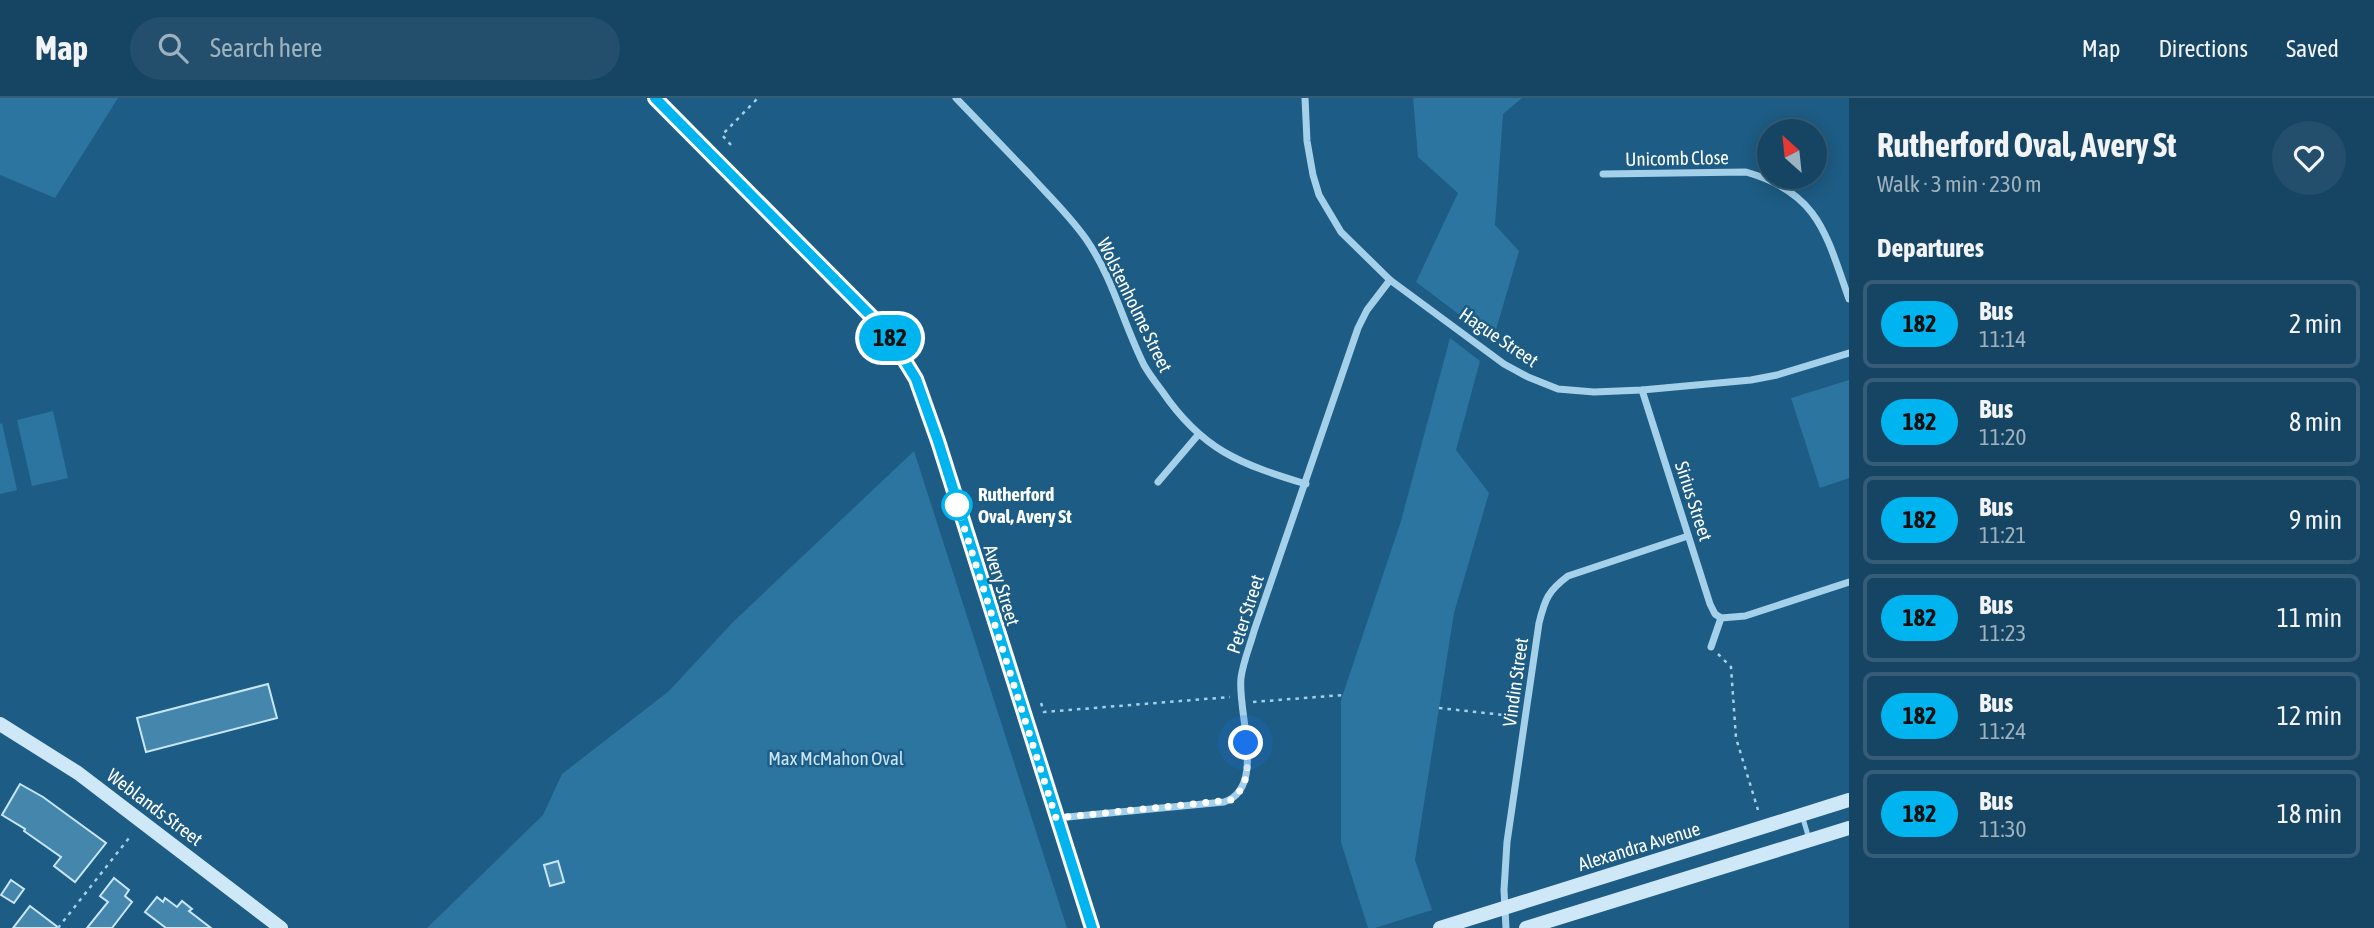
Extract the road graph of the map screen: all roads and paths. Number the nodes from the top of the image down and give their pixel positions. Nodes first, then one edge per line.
1 (655, 98) edge
2 (758, 98) edge
3 (956, 98) edge
4 (1305, 98) edge
5 (732, 145) dead end
6 (1603, 174) dead end
7 (1391, 280) junction
8 (1849, 299) edge
9 (1849, 352) edge
10 (1642, 390) junction
11 (1198, 435) junction
12 (1158, 482) dead end
13 (1306, 484) junction
14 (1688, 536) junction
15 (1849, 582) edge
16 (1721, 618) junction
17 (1711, 648) joint
18 (1343, 695) dead end
19 (1242, 699) junction
20 (1041, 703) dead end
21 (1439, 708) dead end
22 (1525, 718) junction
23 (0, 724) edge
24 (1849, 800) edge
25 (1758, 810) dead end
26 (1802, 815) junction
27 (1056, 818) junction
28 (1849, 828) edge
29 (129, 838) dead end
30 (1810, 840) junction
31 (1504, 908) junction
32 (58, 928) edge
33 (281, 928) edge
34 (1092, 928) edge
35 (1440, 928) edge
36 (1506, 928) edge
37 (1526, 928) edge

1 - 27 street, Avery Street
2 - 5 path
3 - 11 street, Wolstenholme Street
4 - 7 street, Hague Street
6 - 8 street, Unicomb Close
7 - 10 street, Hague Street
7 - 13 street, Peter Street
9 - 10 street, Hague Street
10 - 14 street, Sirius Street
11 - 12 street
11 - 13 street, Wolstenholme Street
13 - 19 street, Peter Street
14 - 16 street, Sirius Street
14 - 22 street, Vindin Street
15 - 16 street
16 - 17 street
17 - 25 path
18 - 19 path
19 - 20 path
19 - 27 street, Peter Street
21 - 22 path
22 - 31 street, Vindin Street
23 - 33 street, Weblands Street
24 - 26 street, Alexandra Avenue
26 - 30 lane
26 - 31 street, Alexandra Avenue
27 - 34 street, Avery Street
28 - 30 street
29 - 32 path
30 - 37 street
31 - 35 street, Alexandra Avenue
31 - 36 street, Vindin Street

